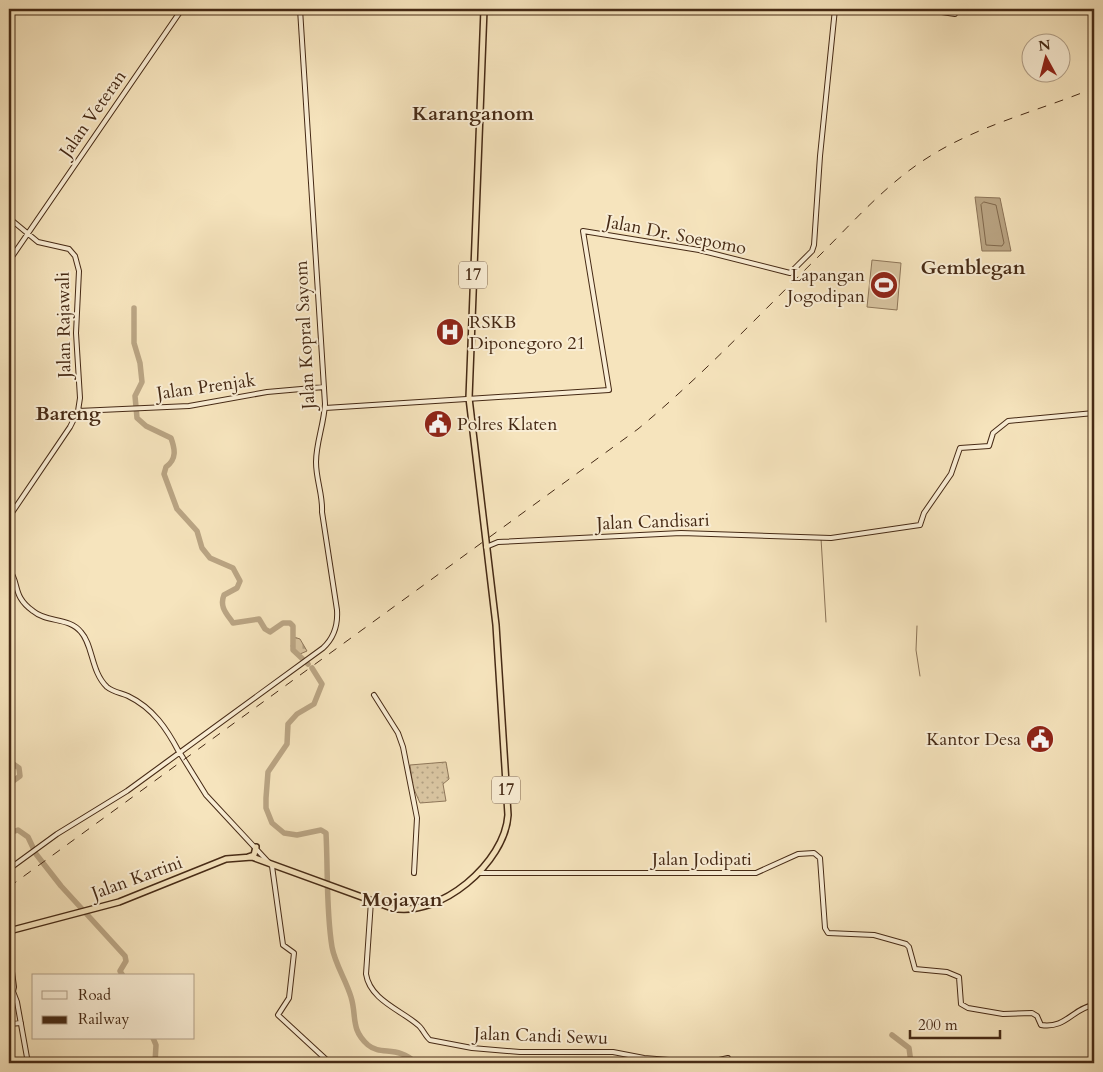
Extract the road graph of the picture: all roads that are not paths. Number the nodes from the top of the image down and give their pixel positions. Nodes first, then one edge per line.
1 (182, 9) edge
2 (300, 9) edge
3 (484, 9) edge
4 (835, 9) edge
5 (922, 9) edge
6 (957, 9) edge
7 (9, 218) edge
8 (27, 234) junction
9 (9, 260) edge
10 (324, 387) junction
11 (469, 398) junction
12 (325, 408) junction
13 (79, 409) junction
14 (1094, 413) edge
15 (9, 517) edge
16 (486, 547) junction
17 (9, 569) edge
18 (374, 695) dead end
19 (180, 752) junction
20 (256, 847) junction
21 (245, 857) junction
22 (272, 866) junction
23 (9, 869) edge
24 (414, 873) dead end
25 (478, 873) junction
26 (371, 901) junction
27 (9, 932) edge
28 (9, 950) edge
29 (9, 981) edge
30 (13, 991) junction
31 (1094, 1005) edge
32 (21, 1023) junction
33 (9, 1024) edge
34 (728, 1058) dead end
35 (28, 1063) edge
36 (330, 1063) edge

1 - 8 street, Jalan Veteran
2 - 10 street, Jalan Kopral Sayom
3 - 11 highway, 17
4 - 11 street, Jalan Dr. Soepomo
5 - 6 street
7 - 8 street
8 - 9 street, Jalan Veteran
8 - 13 street, Jalan Rajawali
10 - 12 street, Jalan Kopral Sayom
10 - 13 street, Jalan Prenjak
11 - 12 street
11 - 16 highway, 17
12 - 19 street, Jalan Kopral Sayom
13 - 15 street
14 - 16 street, Jalan Candisari
16 - 25 highway, 17
17 - 19 street
18 - 24 street
19 - 20 street
19 - 23 street, Jalan Kopral Sayom
20 - 21 highway
20 - 22 street
21 - 22 highway, Jalan Kartini / 17
21 - 27 highway, Jalan Kartini / 17
22 - 26 highway, 17
22 - 36 street
25 - 26 highway, 17
25 - 31 street, Jalan Jodipati
26 - 34 street, Jalan Candi Sewu
28 - 30 street
29 - 30 street
30 - 32 street
32 - 33 street
32 - 35 street

